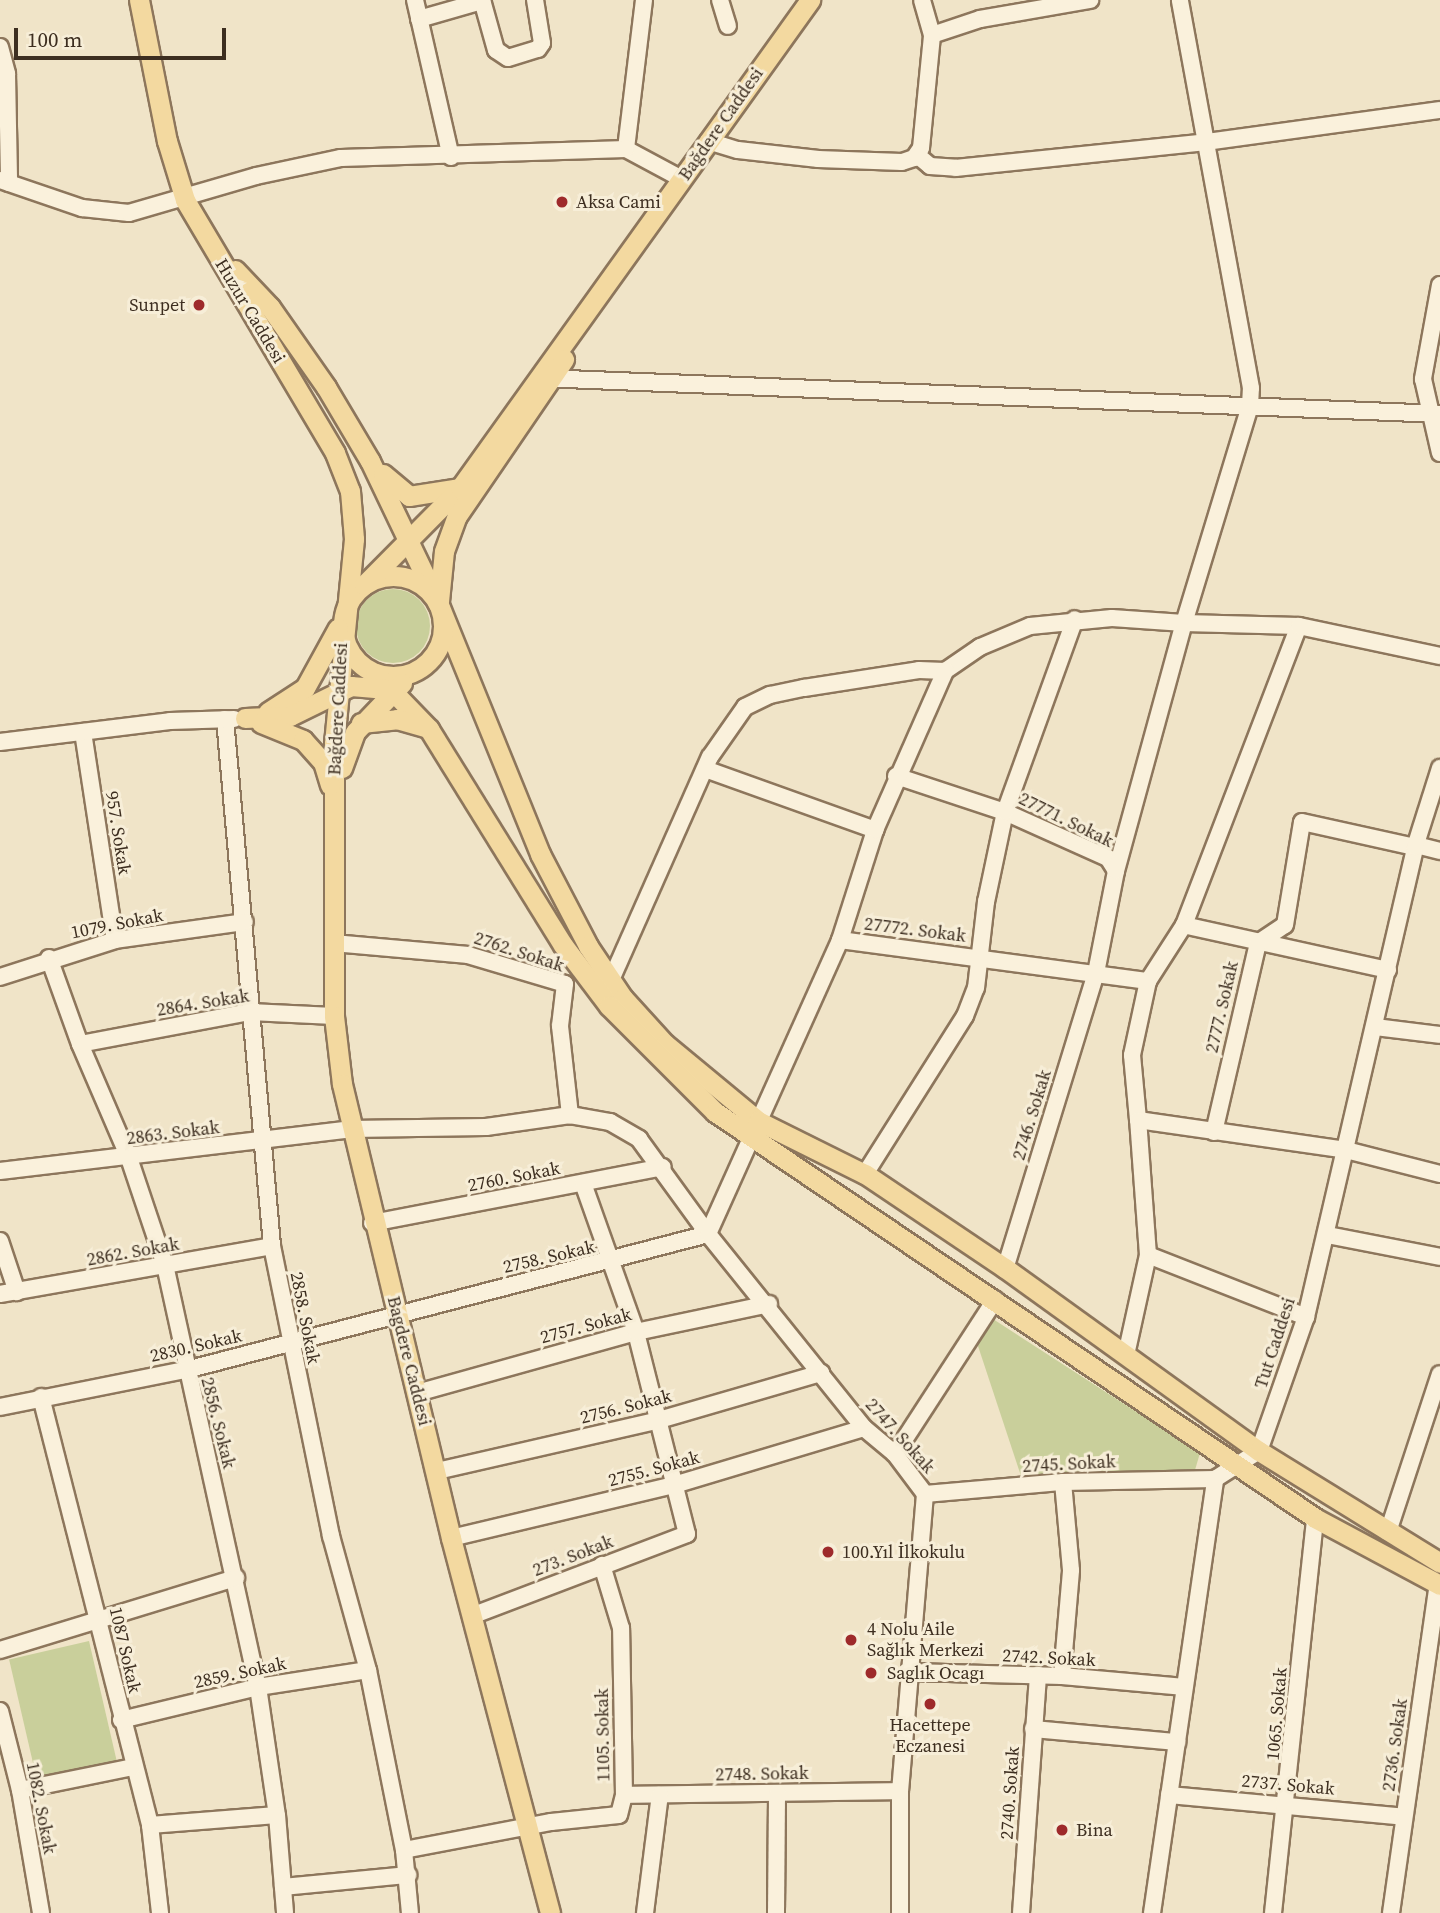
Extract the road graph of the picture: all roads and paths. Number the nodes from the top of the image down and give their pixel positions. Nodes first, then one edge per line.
1 (139, 0) edge
2 (415, 0) edge
3 (535, 0) edge
4 (644, 0) edge
5 (720, 0) edge
6 (810, 0) edge
7 (922, 0) edge
8 (1090, 0) edge
9 (1180, 0) edge
10 (482, 1) edge
11 (419, 19) junction
12 (728, 26) dead end
13 (932, 34) junction
14 (0, 47) edge
15 (1440, 110) edge
16 (708, 141) junction
17 (1206, 142) junction
18 (626, 149) junction
19 (917, 155) junction
20 (451, 157) junction
21 (682, 179) junction
22 (4, 181) edge
23 (185, 200) junction
24 (205, 239) junction
25 (1440, 285) edge
26 (545, 380) junction
27 (1250, 407) junction
28 (1434, 414) edge
29 (1440, 453) edge
30 (370, 461) junction
31 (460, 488) junction
32 (410, 542) junction
33 (363, 585) junction
34 (439, 605) junction
35 (343, 618) junction
36 (1075, 620) junction
37 (1184, 623) junction
38 (1299, 626) junction
39 (1440, 656) edge
40 (945, 671) junction
41 (413, 672) junction
42 (375, 673) junction
43 (394, 690) junction
44 (337, 691) junction
45 (245, 718) junction
46 (225, 719) junction
47 (361, 723) junction
48 (429, 729) junction
49 (83, 732) junction
50 (0, 742) edge
51 (705, 768) junction
52 (896, 776) junction
53 (1438, 777) edge
54 (334, 799) junction
55 (1005, 812) junction
56 (875, 830) junction
57 (1415, 846) junction
58 (1440, 851) edge
59 (1116, 872) junction
60 (245, 922) junction
61 (1184, 925) junction
62 (115, 940) junction
63 (840, 940) junction
64 (333, 943) junction
65 (1258, 943) junction
66 (981, 957) junction
67 (49, 958) junction
68 (581, 969) junction
69 (1388, 970) junction
70 (1096, 973) junction
71 (0, 977) edge
72 (611, 980) junction
73 (1148, 981) junction
74 (565, 984) junction
75 (250, 1012) junction
76 (334, 1016) junction
77 (1376, 1027) junction
78 (1440, 1035) edge
79 (80, 1044) junction
80 (570, 1115) junction
81 (1138, 1119) junction
82 (350, 1129) junction
83 (754, 1129) junction
84 (1213, 1132) junction
85 (260, 1142) junction
86 (1346, 1150) junction
87 (129, 1157) junction
88 (663, 1167) junction
89 (0, 1171) edge
90 (864, 1174) junction
91 (1440, 1174) edge
92 (583, 1183) junction
93 (372, 1223) junction
94 (708, 1234) junction
95 (1327, 1235) junction
96 (0, 1241) edge
97 (272, 1246) junction
98 (1148, 1255) junction
99 (1440, 1257) edge
100 (613, 1261) junction
101 (165, 1265) junction
102 (1005, 1268) junction
103 (8, 1293) edge
104 (995, 1300) junction
105 (769, 1304) junction
106 (398, 1312) junction
107 (1306, 1317) junction
108 (636, 1332) junction
109 (289, 1344) junction
110 (1126, 1355) junction
111 (186, 1370) junction
112 (821, 1373) junction
113 (1439, 1380) edge
114 (416, 1394) junction
115 (41, 1397) junction
116 (0, 1407) edge
117 (659, 1420) junction
118 (864, 1428) junction
119 (1259, 1451) junction
120 (895, 1454) junction
121 (1236, 1462) junction
122 (438, 1471) junction
123 (1214, 1479) junction
124 (1063, 1482) junction
125 (674, 1485) junction
126 (925, 1494) junction
127 (1315, 1518) junction
128 (1388, 1532) junction
129 (451, 1538) junction
130 (1440, 1563) edge
131 (602, 1565) junction
132 (236, 1578) junction
133 (1439, 1584) edge
134 (474, 1615) junction
135 (98, 1618) junction
136 (0, 1650) edge
137 (368, 1671) junction
138 (910, 1672) junction
139 (1038, 1675) junction
140 (1062, 1676) junction
141 (258, 1687) junction
142 (1185, 1687) junction
143 (0, 1711) edge
144 (121, 1720) junction
145 (1033, 1729) junction
146 (1177, 1742) junction
147 (133, 1766) junction
148 (20, 1790) junction
149 (900, 1791) junction
150 (777, 1793) junction
151 (624, 1795) junction
152 (660, 1795) junction
153 (1169, 1795) junction
154 (1288, 1803) junction
155 (277, 1815) junction
156 (1404, 1817) junction
157 (150, 1825) junction
158 (529, 1827) junction
159 (404, 1850) junction
160 (408, 1875) junction
161 (283, 1887) junction
162 (41, 1913) edge
163 (160, 1913) edge
164 (285, 1913) edge
165 (410, 1913) edge
166 (550, 1913) edge
167 (646, 1913) edge
168 (776, 1913) edge
169 (900, 1913) edge
170 (1021, 1913) edge
171 (1152, 1913) edge
172 (1273, 1913) edge
173 (1391, 1913) edge

1 - 23 main road, Huzur Caddesi
2 - 11 street
3 - 10 street
4 - 18 street
5 - 12 street
6 - 16 main road, Bağdere Caddesi
7 - 13 street
8 - 13 street
9 - 17 street
10 - 11 street
11 - 20 street
13 - 19 street
14 - 22 street
15 - 17 street
16 - 19 street
16 - 21 main road, Bağdere Caddesi
17 - 19 street
17 - 27 street
18 - 20 street
18 - 21 street
20 - 23 street
21 - 26 main road, Bağdere Caddesi
22 - 23 street
23 - 24 main road, Huzur Caddesi
24 - 30 main road
24 - 35 main road, Huzur Caddesi
25 - 28 street
26 - 27 street
26 - 31 main road, Bağdere Caddesi
26 - 34 main road, Bağdere Caddesi
27 - 28 street
27 - 37 street
28 - 29 street
30 - 31 main road
30 - 32 main road
31 - 32 main road, Bağdere Caddesi
32 - 33 main road, Bağdere Caddesi
32 - 34 main road
33 - 34 main road
33 - 35 main road
34 - 41 main road
34 - 72 main road
35 - 42 main road
35 - 44 main road, Bağdere Caddesi
35 - 45 main road
36 - 37 street
36 - 40 street
36 - 55 street
37 - 38 street
37 - 59 street
38 - 39 street
38 - 61 street
40 - 51 street
40 - 52 street, 27772. Sokak
41 - 42 main road
41 - 43 main road
42 - 43 main road
43 - 44 main road
43 - 47 main road
43 - 48 main road
44 - 45 main road
44 - 54 main road, Bağdere Caddesi
45 - 46 street
45 - 54 main road
46 - 49 street
46 - 60 street, 2858. Sokak
47 - 48 main road
47 - 54 main road
48 - 68 main road
49 - 50 street
49 - 62 street, 957. Sokak
51 - 56 street
51 - 72 street
52 - 55 street, 27771. Sokak
52 - 56 street, 27772. Sokak
53 - 57 street, Tut Caddesi
54 - 64 main road, Bagdere Caddesi
55 - 59 street, 27771. Sokak
55 - 66 street
56 - 63 street, 27772. Sokak
57 - 58 street
57 - 65 street, 2777. Sokak
57 - 69 street, Tut Caddesi
59 - 70 street, 27771. Sokak
60 - 62 street, 1079. Sokak
60 - 75 street, 2858. Sokak
61 - 65 street
61 - 73 street
62 - 67 street, 1079. Sokak
63 - 66 street, 27772. Sokak
63 - 83 street
64 - 74 street, 2762. Sokak
64 - 76 main road, Bagdere Caddesi
65 - 69 street
65 - 84 street, 2777. Sokak
66 - 70 street, 27772. Sokak
66 - 90 street
67 - 71 street, 1079. Sokak
67 - 79 street, 2856. Sokak
68 - 74 street
68 - 83 main road
69 - 77 street, Tut Caddesi
70 - 73 street, 27772. Sokak
70 - 102 street, 2746. Sokak
72 - 83 main road
73 - 81 street
74 - 80 street, 2762. Sokak
75 - 76 street, 2864. Sokak
75 - 79 street, 2864. Sokak
75 - 85 street, 2858. Sokak
76 - 82 main road, Bagdere Caddesi
77 - 78 street
77 - 86 street, Tut Caddesi
79 - 87 street, 2856. Sokak
80 - 82 street
80 - 88 street, 2747. Sokak
81 - 84 street
81 - 98 street
82 - 85 street, 2863. Sokak
82 - 93 main road, Bagdere Caddesi
83 - 90 main road
83 - 94 street
83 - 104 main road
84 - 86 street
85 - 87 street, 2863. Sokak
85 - 97 street, 2858. Sokak
86 - 91 street
86 - 95 street, Tut Caddesi
87 - 89 street, 2863. Sokak
87 - 101 street, 2856. Sokak
88 - 92 street, 2760. Sokak
88 - 94 street, 2747. Sokak
90 - 102 main road
92 - 93 street, 2760. Sokak
92 - 100 street
93 - 106 main road, Bagdere Caddesi
94 - 100 street, 2758. Sokak
94 - 105 street, 2747. Sokak
95 - 99 street
95 - 107 street, Tut Caddesi
96 - 103 street
97 - 101 street, 2862. Sokak
97 - 109 street, 2858. Sokak
98 - 107 street
98 - 110 street
100 - 106 street, 2758. Sokak
100 - 108 street
101 - 103 street, 2862. Sokak
101 - 111 street, 2856. Sokak
102 - 110 main road
104 - 120 street
104 - 121 main road
105 - 108 street, 2757. Sokak
105 - 112 street, 2747. Sokak
106 - 109 street, 2830. Sokak
106 - 114 main road, Bagdere Caddesi
107 - 119 street, Tut Caddesi
108 - 114 street, 2757. Sokak
108 - 117 street
109 - 111 street, 2830. Sokak
109 - 137 street, 2858. Sokak
110 - 119 main road
111 - 115 street, 2830. Sokak
111 - 132 street, 2856. Sokak
112 - 117 street, 2756. Sokak
112 - 118 street, 2747. Sokak
113 - 128 street
114 - 122 main road, Bagdere Caddesi
115 - 116 street, 2830. Sokak
115 - 135 street, 1087 Sokak
117 - 122 street, 2756. Sokak
117 - 125 street
118 - 120 street, 2747. Sokak
118 - 125 street, 2755. Sokak
119 - 121 street
119 - 128 main road
120 - 126 street, 2747. Sokak
121 - 123 street
121 - 127 main road
122 - 129 main road, Bagdere Caddesi
123 - 124 street, 2745. Sokak
123 - 142 street
124 - 126 street, 2745. Sokak
124 - 140 street
125 - 129 street, 2755. Sokak
125 - 131 street, 273. Sokak
126 - 138 street, 2747. Sokak
127 - 133 main road
127 - 154 street, 1065. Sokak
128 - 130 main road
129 - 134 main road, Bagdere Caddesi
131 - 134 street, 273. Sokak
131 - 151 street, 1105. Sokak
132 - 135 street
132 - 141 street, 2856. Sokak
133 - 156 street, 2736. Sokak
134 - 158 main road, Bagdere Caddesi
135 - 136 street
135 - 144 street, 1087 Sokak
137 - 141 street, 2859. Sokak
137 - 159 street, 2858. Sokak
138 - 139 street, 2742. Sokak
138 - 149 street, 2747. Sokak
139 - 140 street, 2742. Sokak
139 - 145 street, 2740. Sokak
140 - 142 street, 2742. Sokak
141 - 144 street, 2859. Sokak
141 - 155 street, 2856. Sokak
142 - 146 street
143 - 148 street, 1082. Sokak
144 - 147 street, 1087 Sokak
145 - 146 street
145 - 170 street, 2740. Sokak
146 - 153 street
147 - 148 street
147 - 157 street, 1087 Sokak
148 - 162 street, 1082. Sokak
149 - 150 street, 2748. Sokak
149 - 169 street, 2747. Sokak
150 - 152 street, 2748. Sokak
150 - 168 street
151 - 152 street, 2748. Sokak
151 - 158 street, 1105. Sokak
152 - 167 street
153 - 154 street, 2737. Sokak
153 - 171 street
154 - 156 street, 2737. Sokak
154 - 172 street, 1065. Sokak
155 - 157 street
155 - 161 street, 2856. Sokak
156 - 173 street, 2736. Sokak
157 - 163 street, 1087 Sokak
158 - 159 street
158 - 166 main road, Bagdere Caddesi
159 - 160 street, 2858. Sokak
160 - 161 street
160 - 165 street, 2858. Sokak
161 - 164 street, 2856. Sokak

